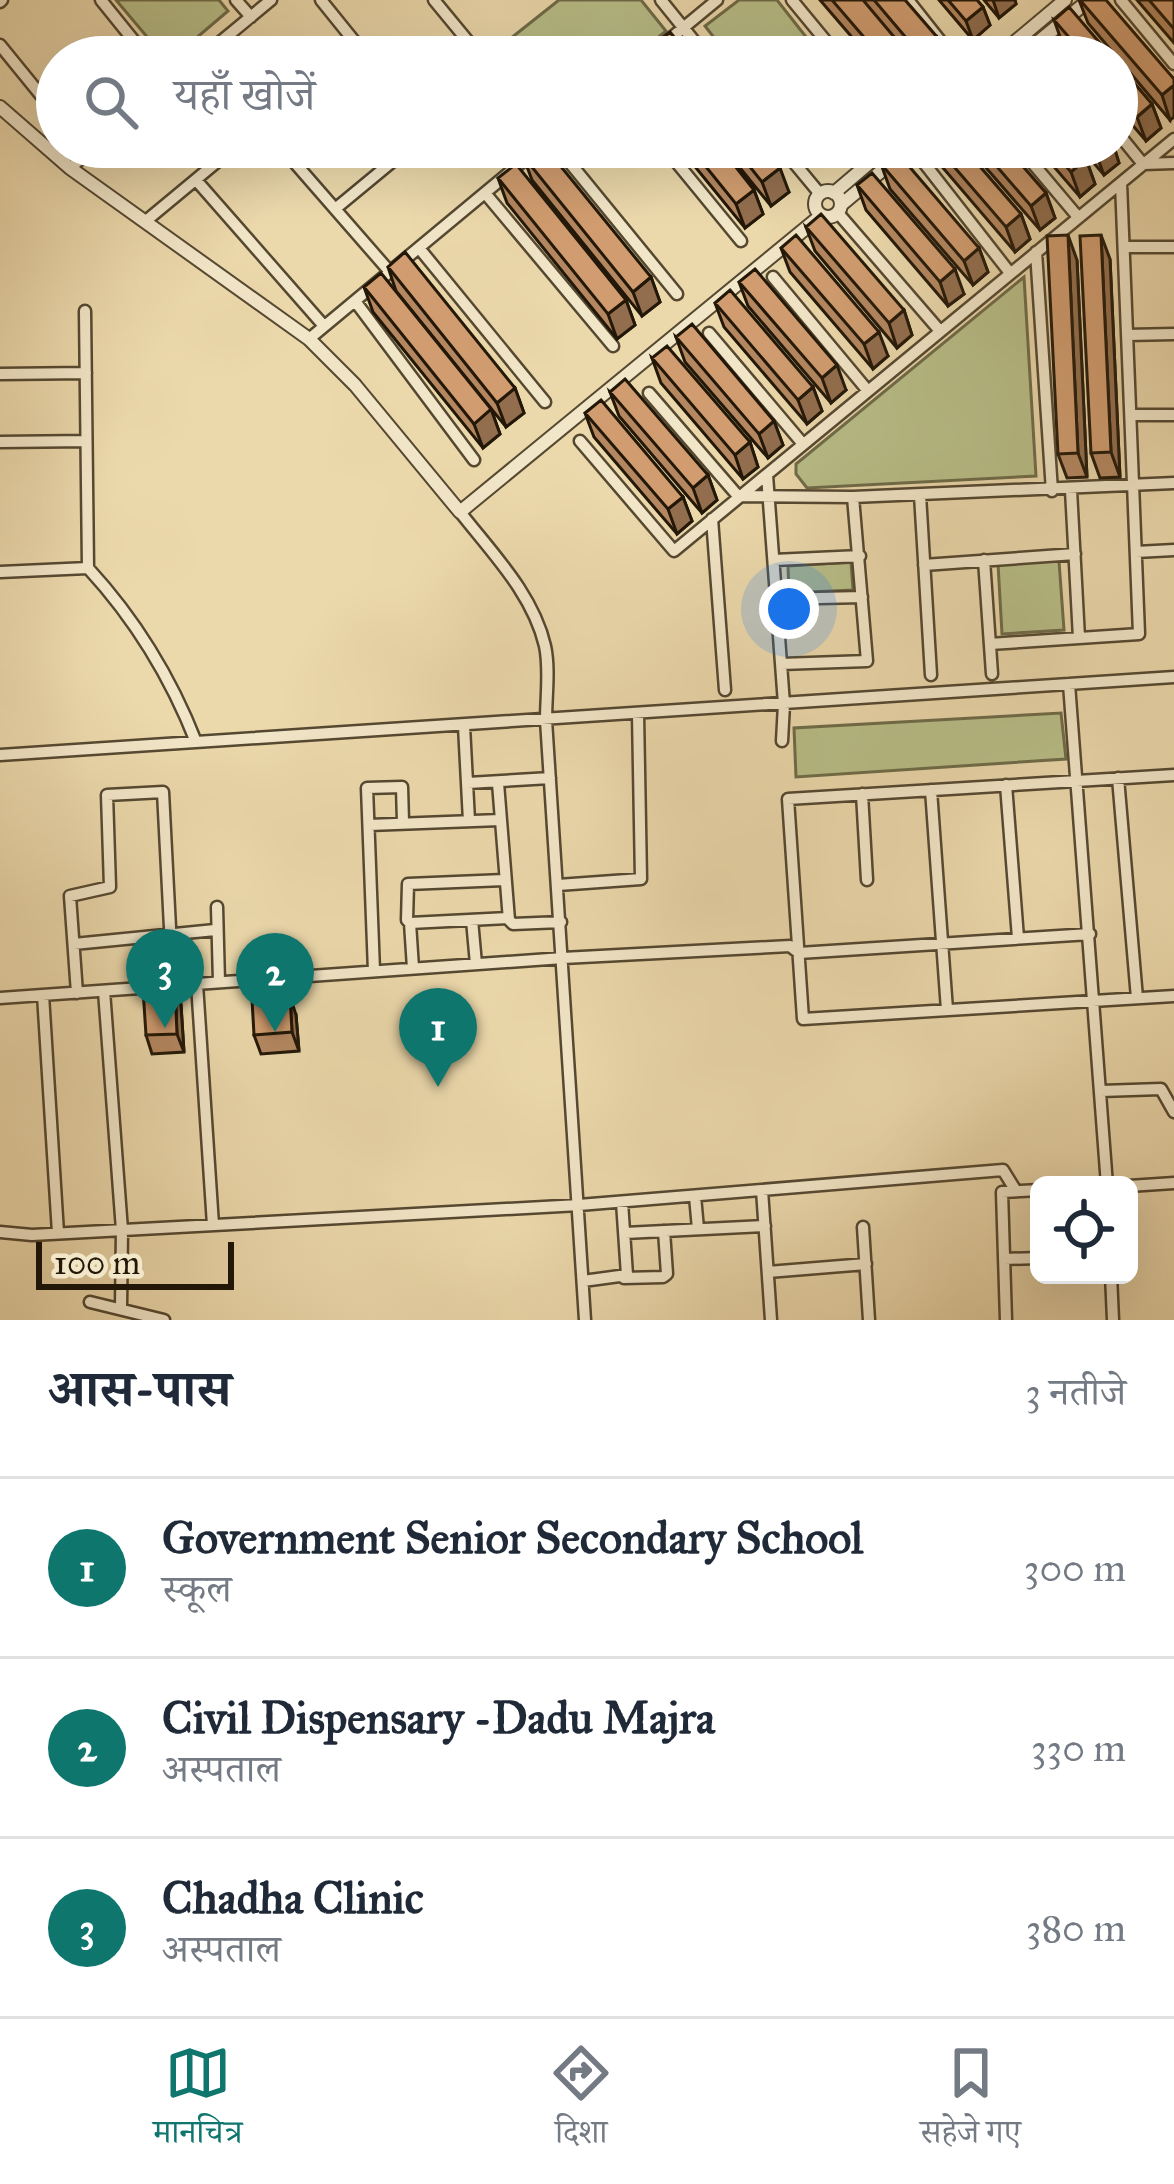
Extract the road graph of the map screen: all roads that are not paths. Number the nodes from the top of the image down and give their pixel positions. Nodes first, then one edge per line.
1 (100, 0) edge
2 (236, 0) edge
3 (271, 0) edge
4 (321, 0) edge
5 (434, 0) edge
6 (661, 0) edge
7 (717, 0) edge
8 (792, 0) edge
9 (908, 0) edge
10 (1065, 0) edge
11 (1089, 0) edge
12 (1120, 0) edge
13 (250, 17) junction
14 (683, 28) junction
15 (130, 36) edge
16 (227, 36) edge
17 (350, 36) edge
18 (464, 36) edge
19 (673, 36) edge
20 (690, 36) edge
21 (822, 36) edge
22 (936, 36) edge
23 (1022, 36) edge
24 (1045, 36) edge
25 (0, 45) edge
26 (1174, 64) edge
27 (36, 89) edge
28 (0, 107) edge
29 (36, 138) edge
30 (1174, 139) edge
31 (1138, 158) edge
32 (1174, 163) edge
33 (1143, 164) junction
34 (70, 168) edge
35 (210, 168) edge
36 (299, 168) edge
37 (384, 168) edge
38 (515, 168) edge
39 (573, 168) edge
40 (681, 168) edge
41 (801, 168) edge
42 (867, 168) edge
43 (880, 168) edge
44 (928, 168) edge
45 (1036, 168) edge
46 (196, 180) junction
47 (1121, 183) junction
48 (485, 193) junction
49 (833, 201) junction
50 (334, 209) junction
51 (821, 216) junction
52 (1078, 218) junction
53 (147, 220) junction
54 (741, 242) dead end
55 (1174, 247) edge
56 (418, 248) junction
57 (1124, 248) junction
58 (1036, 252) junction
59 (390, 272) junction
60 (1010, 273) junction
61 (773, 277) dead end
62 (676, 294) dead end
63 (355, 301) junction
64 (85, 311) dead end
65 (324, 326) junction
66 (940, 332) junction
67 (709, 333) dead end
68 (1174, 334) edge
69 (1127, 335) junction
70 (309, 339) junction
71 (613, 346) dead end
72 (86, 373) junction
73 (0, 374) edge
74 (868, 391) junction
75 (649, 393) dead end
76 (545, 402) dead end
77 (1131, 415) junction
78 (1174, 415) edge
79 (86, 440) junction
80 (580, 441) dead end
81 (0, 442) edge
82 (803, 444) junction
83 (474, 460) dead end
84 (767, 475) junction
85 (1174, 483) edge
86 (1131, 486) junction
87 (1071, 490) junction
88 (1052, 491) junction
89 (920, 495) junction
90 (738, 496) junction
91 (854, 497) junction
92 (768, 499) junction
93 (460, 512) junction
94 (712, 519) junction
95 (1174, 550) edge
96 (1136, 552) junction
97 (1075, 554) junction
98 (860, 556) junction
99 (774, 560) junction
100 (984, 560) junction
101 (924, 565) junction
102 (88, 568) junction
103 (0, 572) edge
104 (862, 597) junction
105 (776, 599) junction
106 (1079, 638) junction
107 (990, 644) junction
108 (781, 664) junction
109 (992, 674) dead end
110 (932, 675) dead end
111 (1174, 677) edge
112 (1069, 684) junction
113 (725, 690) dead end
114 (784, 704) junction
115 (638, 714) junction
116 (546, 720) junction
117 (464, 726) junction
118 (782, 741) dead end
119 (196, 742) junction
120 (0, 755) edge
121 (1174, 775) edge
122 (550, 778) junction
123 (1118, 778) junction
124 (1078, 780) junction
125 (467, 783) junction
126 (498, 783) junction
127 (1006, 785) junction
128 (931, 790) junction
129 (862, 794) junction
130 (500, 820) junction
131 (469, 821) junction
132 (403, 822) junction
133 (369, 825) junction
134 (504, 880) junction
135 (867, 880) dead end
136 (558, 885) junction
137 (217, 907) dead end
138 (508, 918) junction
139 (472, 920) junction
140 (561, 922) junction
141 (410, 923) junction
142 (215, 930) junction
143 (170, 934) junction
144 (1090, 934) junction
145 (1018, 938) junction
146 (943, 943) junction
147 (74, 944) junction
148 (799, 953) junction
149 (563, 958) junction
150 (476, 964) junction
151 (413, 968) junction
152 (374, 971) junction
153 (219, 982) junction
154 (197, 984) junction
155 (173, 986) junction
156 (104, 991) junction
157 (76, 993) junction
158 (43, 995) junction
159 (1174, 996) edge
160 (0, 998) edge
161 (1137, 998) junction
162 (1095, 1000) junction
163 (947, 1010) junction
164 (1101, 1091) junction
165 (1174, 1112) edge
166 (1106, 1176) edge
167 (1174, 1183) edge
168 (1138, 1185) edge
169 (762, 1190) junction
170 (1030, 1190) edge
171 (1016, 1191) junction
172 (695, 1196) junction
173 (622, 1202) junction
174 (579, 1205) junction
175 (213, 1225) junction
176 (764, 1226) junction
177 (863, 1227) dead end
178 (698, 1229) junction
179 (122, 1230) junction
180 (664, 1231) junction
181 (0, 1232) edge
182 (625, 1233) junction
183 (58, 1234) junction
184 (1030, 1258) edge
185 (1004, 1259) junction
186 (866, 1264) junction
187 (768, 1272) junction
188 (622, 1278) junction
189 (583, 1281) junction
190 (1111, 1284) edge
191 (90, 1302) dead end
192 (122, 1307) junction
193 (585, 1319) edge
194 (164, 1320) edge
195 (571, 1320) edge
196 (771, 1320) edge
197 (869, 1320) edge
198 (1006, 1320) edge
199 (1113, 1320) edge

1 - 15 street
2 - 13 street
3 - 13 street
4 - 17 street
5 - 18 street
6 - 14 street
7 - 14 street
8 - 21 street
9 - 22 street
10 - 23 street
11 - 24 street
12 - 26 street
13 - 16 street
14 - 19 street
14 - 20 street
25 - 27 street
28 - 29 street
30 - 33 street
31 - 33 street
32 - 33 street
33 - 47 street
34 - 53 street
35 - 46 street
36 - 50 street
37 - 50 street
38 - 48 street
39 - 62 street
40 - 54 street
41 - 49 street
42 - 49 street
43 - 49 street
44 - 60 street
45 - 52 street
46 - 53 street
46 - 65 street
47 - 52 street
47 - 57 street
48 - 56 street
48 - 71 street
49 - 51 street
49 - 51 street
49 - 66 street
50 - 59 street
51 - 93 street
52 - 58 street
53 - 70 street
55 - 57 street
56 - 59 street
56 - 76 street
57 - 69 street
58 - 60 street
58 - 88 street
59 - 63 street
60 - 66 street
61 - 74 street
63 - 65 street
63 - 83 street
64 - 72 street
65 - 70 street
66 - 74 street
67 - 82 street
68 - 69 street
69 - 77 street
70 - 93 street
72 - 73 street
72 - 79 street
74 - 82 street
75 - 90 street
77 - 78 street
77 - 86 street
79 - 81 street
79 - 102 street
80 - 94 street
82 - 84 street
84 - 90 street
84 - 92 street
85 - 86 street
86 - 87 street
86 - 96 street
87 - 88 street
87 - 97 street
88 - 89 street
89 - 91 street
89 - 101 street
90 - 92 street
90 - 94 street
91 - 92 street
91 - 98 street
92 - 99 street
93 - 116 street
94 - 113 street
95 - 96 street
96 - 106 street
97 - 100 street
97 - 106 street
98 - 99 street
98 - 104 street
99 - 105 street
100 - 101 street
100 - 107 street
101 - 110 street
102 - 103 street
102 - 119 street
104 - 105 street
104 - 108 street
105 - 108 street
106 - 107 street
107 - 109 street
108 - 114 street
111 - 112 street
112 - 114 street
112 - 124 street
114 - 115 street
114 - 118 street
115 - 116 street
115 - 136 street
116 - 117 street
116 - 122 street
117 - 119 street
117 - 125 street
119 - 120 street
121 - 123 street
122 - 126 street
122 - 136 street
123 - 124 street
123 - 161 street
124 - 127 street
124 - 144 street
125 - 126 street
125 - 131 street
126 - 130 street
127 - 128 street
127 - 145 street
128 - 129 street
128 - 146 street
129 - 135 street
129 - 148 street
130 - 131 street
130 - 134 street
131 - 132 street
132 - 133 street
132 - 133 street
133 - 152 street
134 - 138 street
134 - 141 street
136 - 140 street
137 - 142 street
138 - 139 street
138 - 140 street
139 - 141 street
139 - 150 street
140 - 149 street
141 - 151 street
142 - 143 street
142 - 153 street
143 - 147 street
143 - 147 street
143 - 155 street
144 - 145 street
144 - 162 street
145 - 146 street
146 - 148 street
146 - 163 street
147 - 157 street
148 - 149 street
148 - 163 street
149 - 150 street
149 - 174 street
150 - 151 street
151 - 152 street
152 - 153 street
153 - 154 street
154 - 155 street
154 - 175 street
155 - 156 street
156 - 157 street
156 - 179 street
157 - 158 street
158 - 160 street
158 - 183 street
159 - 161 street
161 - 162 street
162 - 163 street
162 - 164 street
164 - 165 street
164 - 166 street
167 - 168 street
169 - 171 street
169 - 172 street
169 - 176 street
170 - 171 street
171 - 185 street
172 - 173 street
172 - 178 street
173 - 174 street
173 - 182 street
174 - 175 street
174 - 189 street
175 - 179 street
176 - 178 street
176 - 187 street
177 - 186 street
178 - 180 street
179 - 183 street
179 - 192 street
180 - 182 street
180 - 188 street
181 - 183 street
182 - 188 street
184 - 185 street
185 - 198 street
186 - 187 street
186 - 197 street
187 - 196 street
188 - 189 street
189 - 193 street
190 - 199 street
191 - 192 street
192 - 194 street
193 - 195 street

